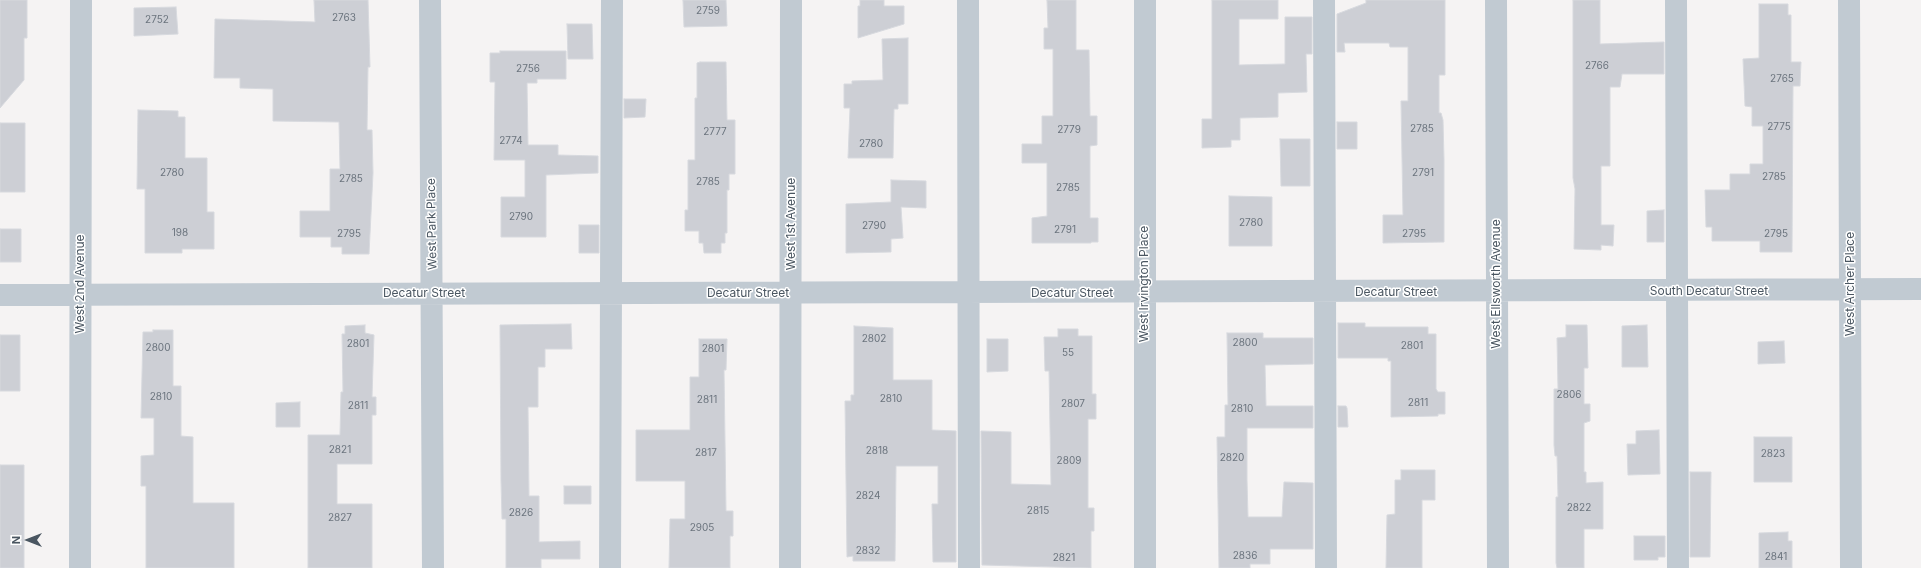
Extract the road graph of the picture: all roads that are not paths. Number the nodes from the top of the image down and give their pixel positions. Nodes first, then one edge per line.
1 (81, 0) edge
2 (430, 0) edge
3 (612, 0) edge
4 (791, 0) edge
5 (968, 0) edge
6 (1144, 0) edge
7 (1324, 0) edge
8 (1496, 0) edge
9 (1676, 0) edge
10 (1849, 0) edge
11 (1921, 289) edge
12 (1850, 290) junction
13 (1496, 291) junction
14 (1677, 291) junction
15 (1324, 292) junction
16 (432, 293) junction
17 (610, 293) junction
18 (791, 293) junction
19 (967, 293) junction
20 (1144, 293) junction
21 (0, 295) edge
22 (80, 295) junction
23 (80, 568) edge
24 (433, 568) edge
25 (610, 568) edge
26 (790, 568) edge
27 (969, 568) edge
28 (1144, 568) edge
29 (1326, 568) edge
30 (1498, 568) edge
31 (1678, 568) edge
32 (1850, 568) edge

1 - 22 street, West 2nd Avenue
2 - 16 street, West Park Place
3 - 17 street
4 - 18 street, West 1st Avenue
5 - 19 street
6 - 20 street, West Irvington Place
7 - 15 street
8 - 13 street, West Ellsworth Avenue
9 - 14 street
10 - 12 street, West Archer Place
11 - 12 street, South Decatur Street
12 - 14 street, South Decatur Street
12 - 32 street, West Archer Place
13 - 14 street, South Decatur Street
13 - 15 street, Decatur Street
13 - 30 street, West Ellsworth Avenue
14 - 31 street
15 - 20 street, Decatur Street
15 - 29 street
16 - 17 street, Decatur Street
16 - 22 street, Decatur Street
16 - 24 street, West Park Place
17 - 18 street, Decatur Street
17 - 25 street
18 - 19 street, Decatur Street
18 - 26 street, West 1st Avenue
19 - 20 street, Decatur Street
19 - 27 street
20 - 28 street, West Irvington Place
21 - 22 street, Decatur Street
22 - 23 street, West 2nd Avenue

